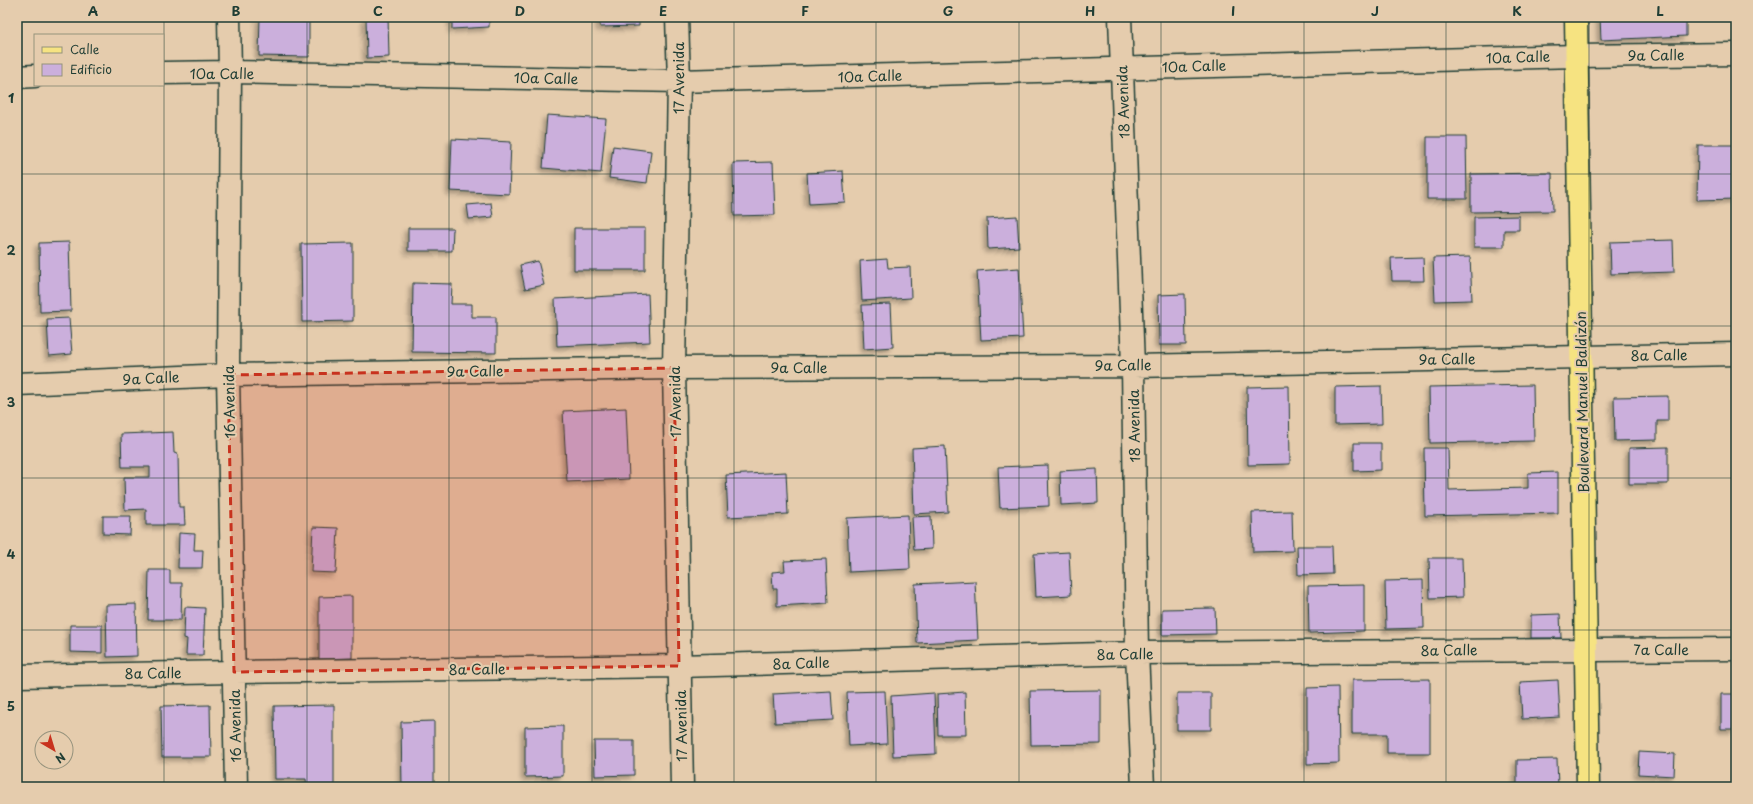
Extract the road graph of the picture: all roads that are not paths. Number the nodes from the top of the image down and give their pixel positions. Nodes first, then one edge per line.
1 (229, 17) edge
2 (677, 17) edge
3 (1120, 17) edge
4 (1576, 17) edge
5 (1736, 54) edge
6 (1577, 56) junction
7 (1121, 68) junction
8 (230, 72) junction
9 (164, 73) edge
10 (17, 76) edge
11 (34, 76) edge
12 (679, 81) junction
13 (1736, 354) edge
14 (1581, 356) junction
15 (1133, 366) junction
16 (674, 368) junction
17 (228, 375) junction
18 (17, 384) edge
19 (1585, 649) junction
20 (1736, 649) edge
21 (1137, 653) junction
22 (679, 666) junction
23 (234, 672) junction
24 (17, 676) edge
25 (236, 787) edge
26 (682, 787) edge
27 (1143, 787) edge
28 (1588, 787) edge

1 - 8 street, 16 Avenida
2 - 12 street, 17 Avenida
3 - 7 street, 18 Avenida
4 - 6 main road, Boulevard Manuel Baldizón
5 - 6 street, 9a Calle
6 - 7 street, 10a Calle
6 - 14 main road, Boulevard Manuel Baldizón
7 - 12 street, 10a Calle
7 - 15 street, 18 Avenida
8 - 9 street, 10a Calle
8 - 12 street, 10a Calle
8 - 17 street, 16 Avenida
10 - 11 street
12 - 16 street, 17 Avenida
13 - 14 street, 8a Calle
14 - 15 street, 9a Calle
14 - 19 main road, Boulevard Manuel Baldizón
15 - 16 street, 9a Calle
15 - 21 street, 18 Avenida
16 - 17 street, 9a Calle
16 - 22 street, 17 Avenida
17 - 18 street, 9a Calle
17 - 23 street, 16 Avenida
19 - 20 street, 7a Calle
19 - 21 street, 8a Calle
19 - 28 main road, Boulevard Manuel Baldizón
21 - 22 street, 8a Calle
21 - 27 street, 18 Avenida
22 - 23 street, 8a Calle
22 - 26 street, 17 Avenida
23 - 24 street, 8a Calle
23 - 25 street, 16 Avenida

